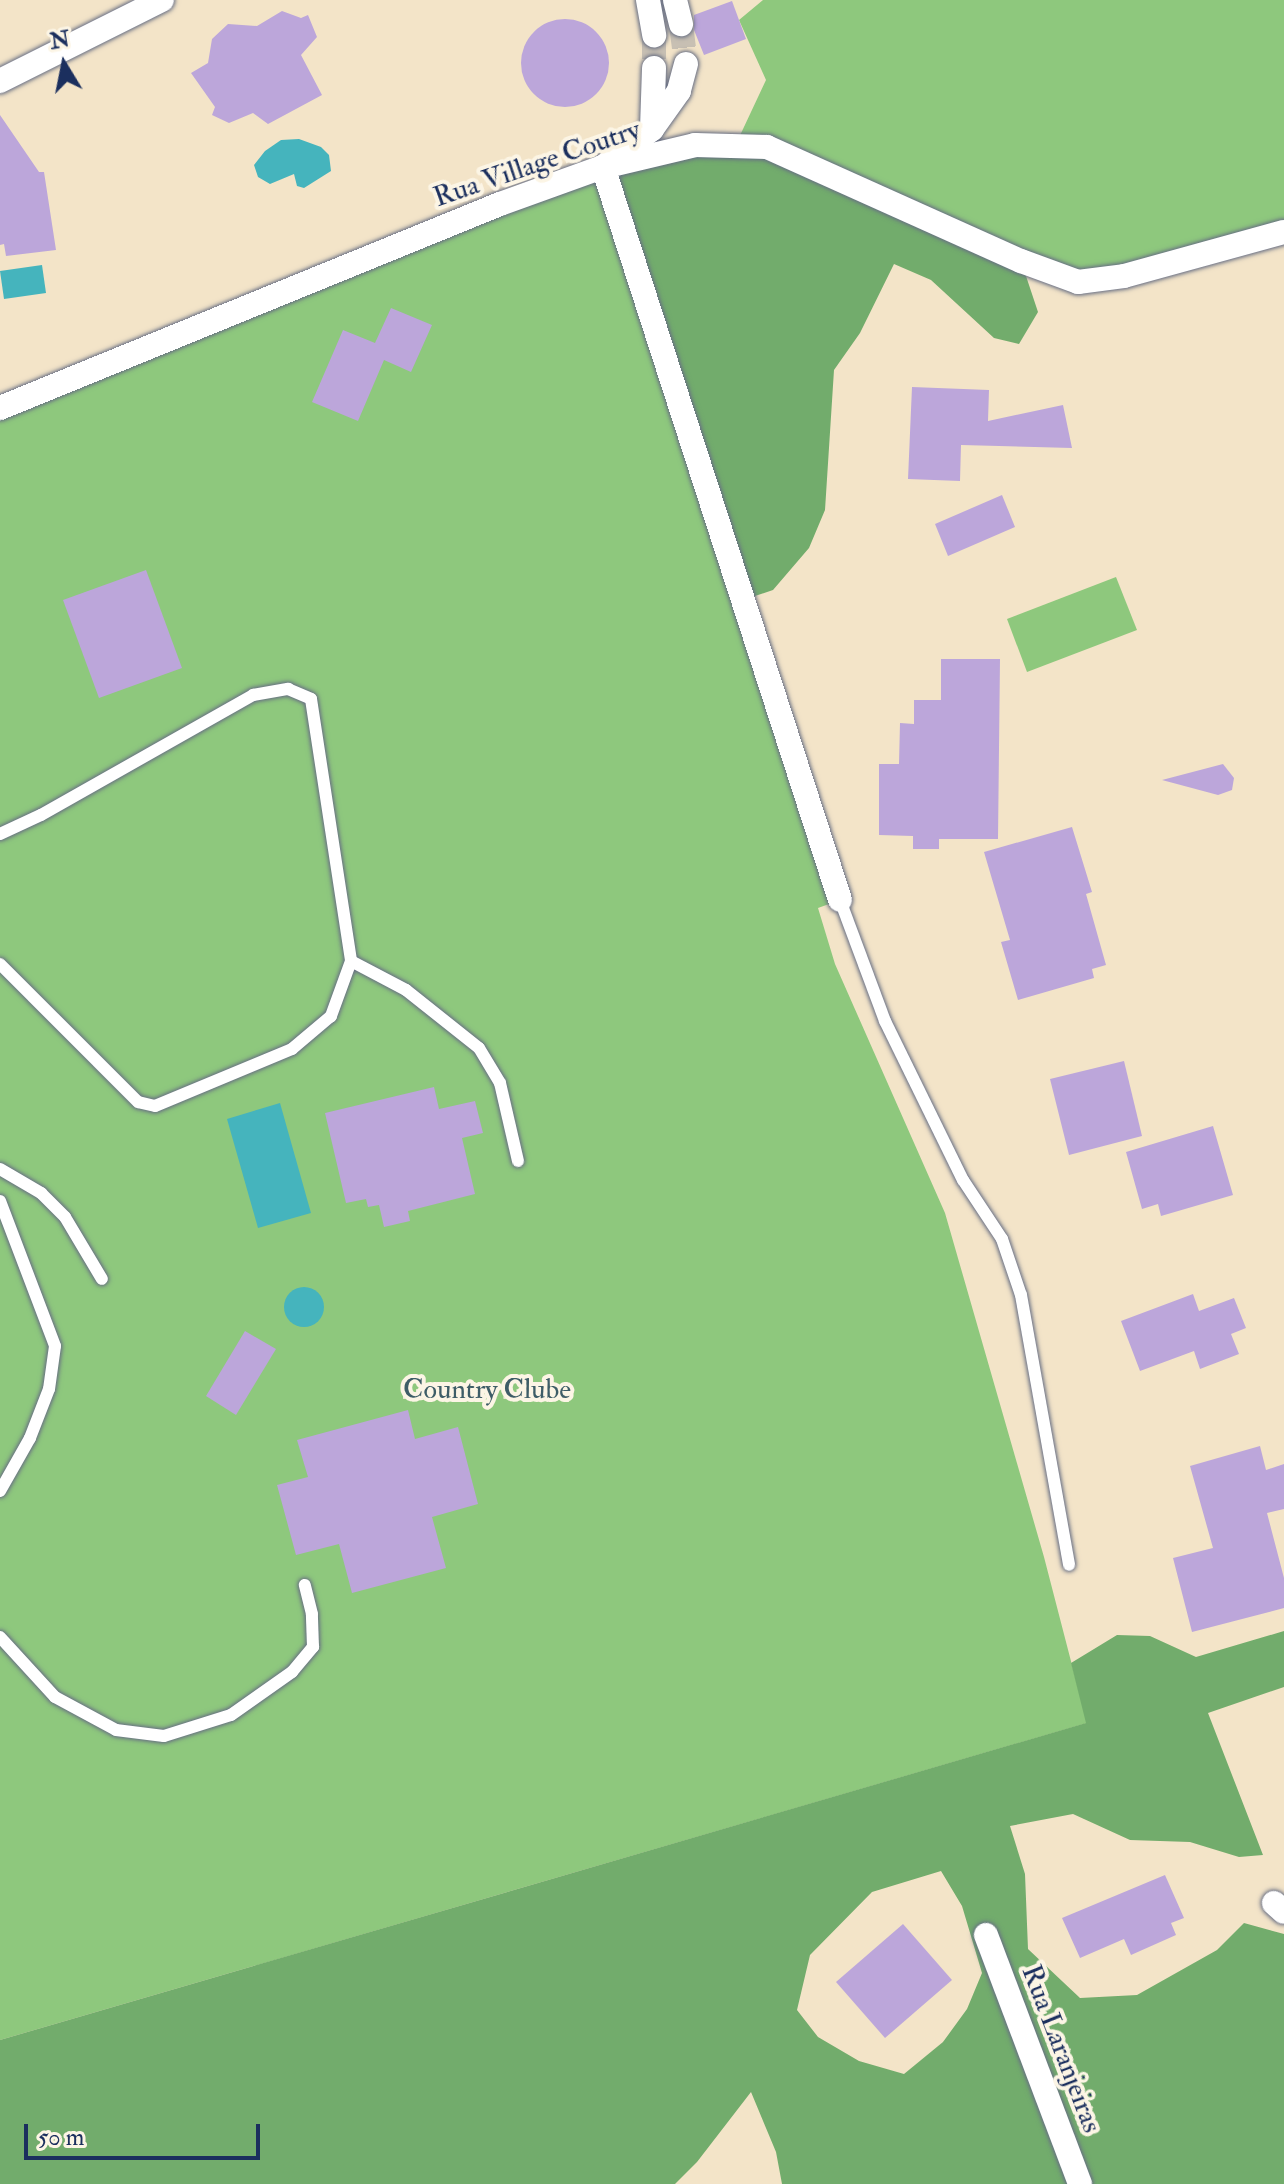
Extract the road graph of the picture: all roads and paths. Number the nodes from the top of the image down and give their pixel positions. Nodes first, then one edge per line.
1 (162, 0) edge
2 (648, 0) edge
3 (654, 35) tunnel mouth
4 (686, 64) tunnel mouth
5 (654, 68) tunnel mouth
6 (0, 81) edge
7 (652, 129) junction
8 (603, 167) junction
9 (1284, 232) edge
10 (0, 408) edge
11 (0, 834) edge
12 (840, 900) joint
13 (351, 961) junction
14 (0, 964) edge
15 (518, 1161) dead end
16 (0, 1169) edge
17 (0, 1201) edge
18 (102, 1279) dead end
19 (0, 1491) edge
20 (1069, 1565) dead end
21 (305, 1585) dead end
22 (0, 1637) edge
23 (986, 1935) dead end
24 (1080, 2184) edge

1 - 6 street
2 - 3 street
4 - 7 street
5 - 7 street
7 - 8 street
8 - 9 street, Rua Village Coutry
8 - 10 street, Rua Village Coutry
8 - 12 street
11 - 13 lane
12 - 20 lane
13 - 14 lane
13 - 15 lane
16 - 18 lane
17 - 19 lane
21 - 22 lane
23 - 24 street, Rua Laranjeiras

